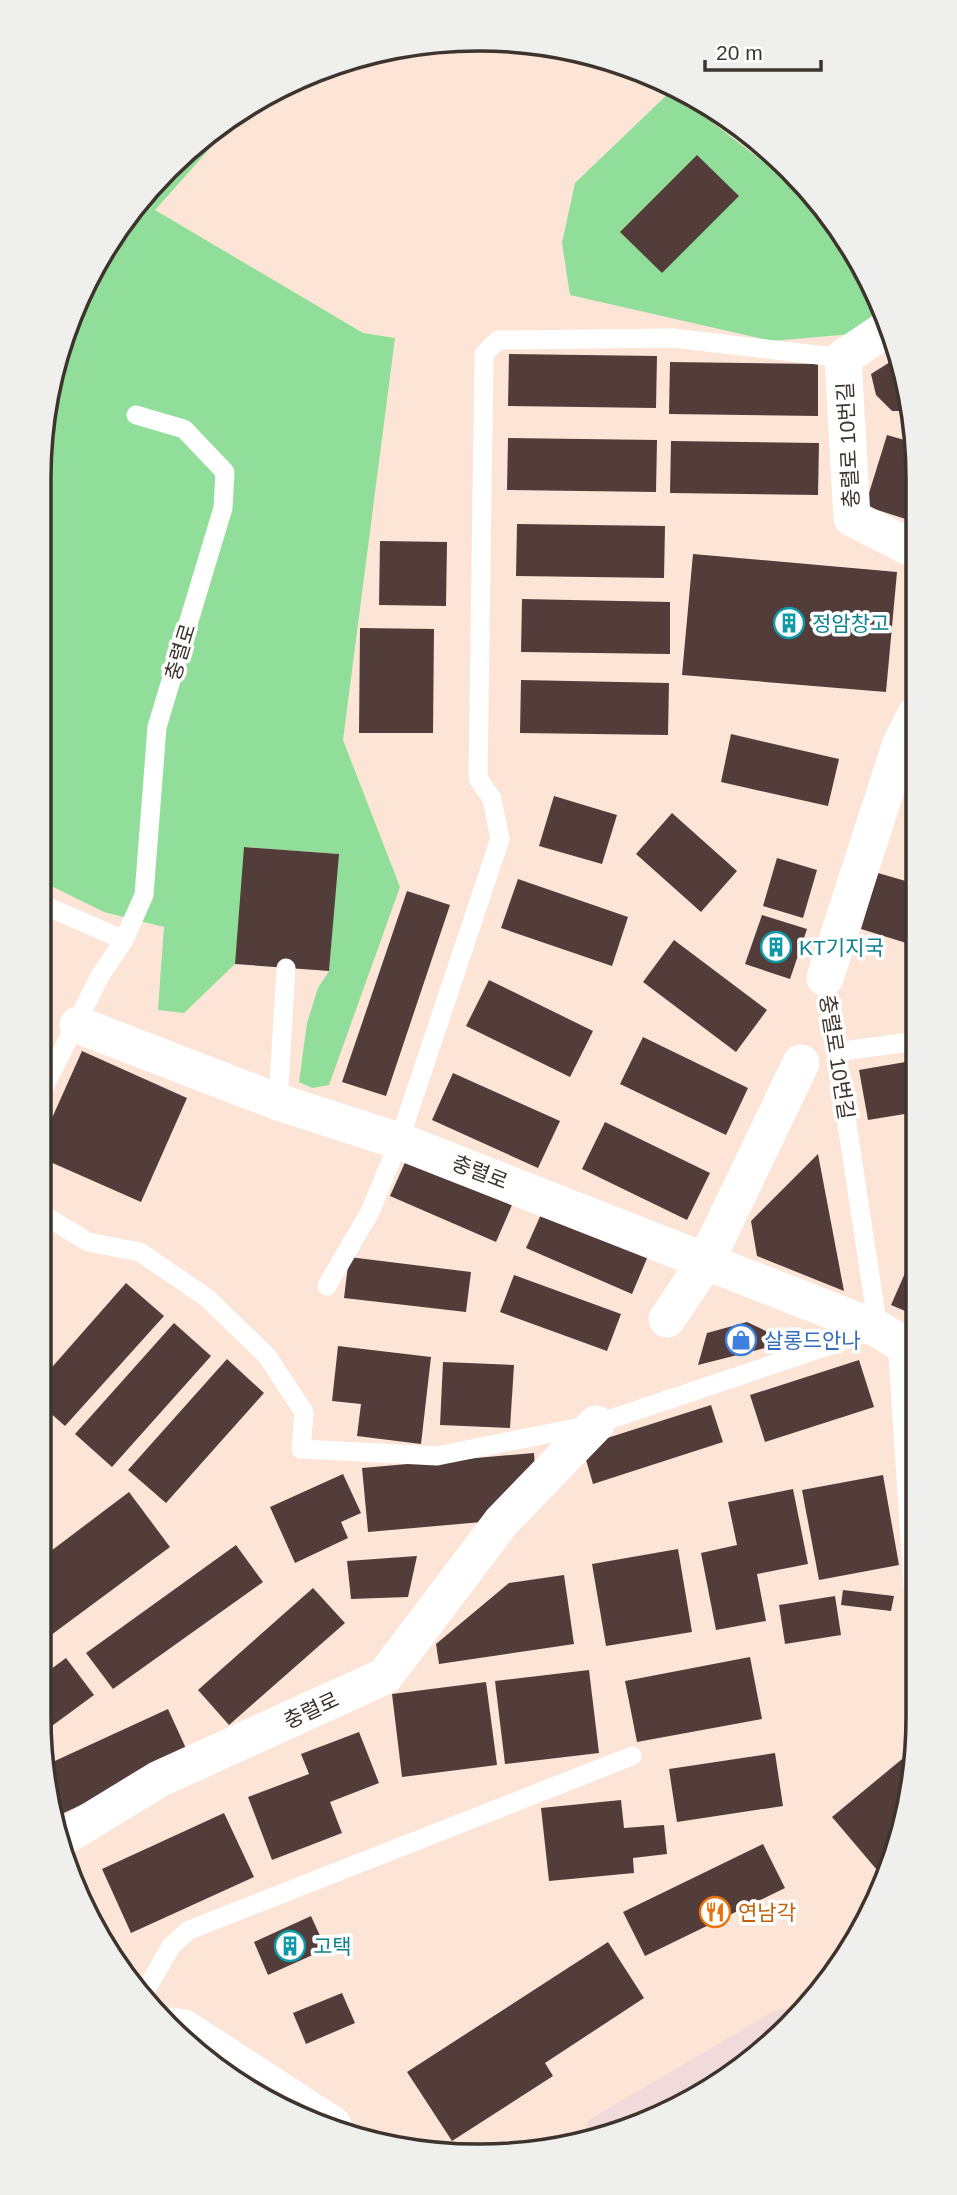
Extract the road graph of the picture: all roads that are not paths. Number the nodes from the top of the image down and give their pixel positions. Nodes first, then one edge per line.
1 (881, 333) edge
2 (843, 358) junction
3 (136, 415) dead end
4 (906, 546) edge
5 (906, 736) edge
6 (51, 909) edge
7 (124, 940) junction
8 (286, 968) dead end
9 (825, 978) joint
10 (78, 1025) junction
11 (906, 1042) edge
12 (836, 1052) junction
13 (802, 1063) dead end
14 (51, 1074) edge
15 (278, 1102) junction
16 (398, 1141) junction
17 (51, 1220) edge
18 (706, 1261) junction
19 (327, 1286) dead end
20 (667, 1319) dead end
21 (898, 1341) edge
22 (596, 1424) junction
23 (906, 1469) edge
24 (632, 1756) dead end
25 (67, 1835) edge
26 (147, 1987) edge
27 (189, 2031) edge
28 (748, 2048) edge
29 (304, 2107) edge
30 (636, 2114) edge

1 - 2 street, 충렬로 10번길
2 - 4 street, 충렬로 10번길
2 - 16 lane
3 - 7 lane, 충렬로
5 - 9 street, 충렬로 10번길
6 - 7 lane
7 - 10 lane, 충렬로
8 - 15 lane
9 - 12 lane, 충렬로 10번길
10 - 14 lane, 충렬로
10 - 15 street, 충렬로
11 - 12 lane
12 - 21 lane, 충렬로 10번길
13 - 18 street
15 - 16 street, 충렬로
16 - 18 street, 충렬로
16 - 19 lane
17 - 22 lane, 충렬로
18 - 20 street
18 - 21 street, 충렬로
21 - 22 lane, 충렬로
21 - 23 lane
22 - 25 street, 충렬로
24 - 26 lane
27 - 29 street
28 - 30 main road

